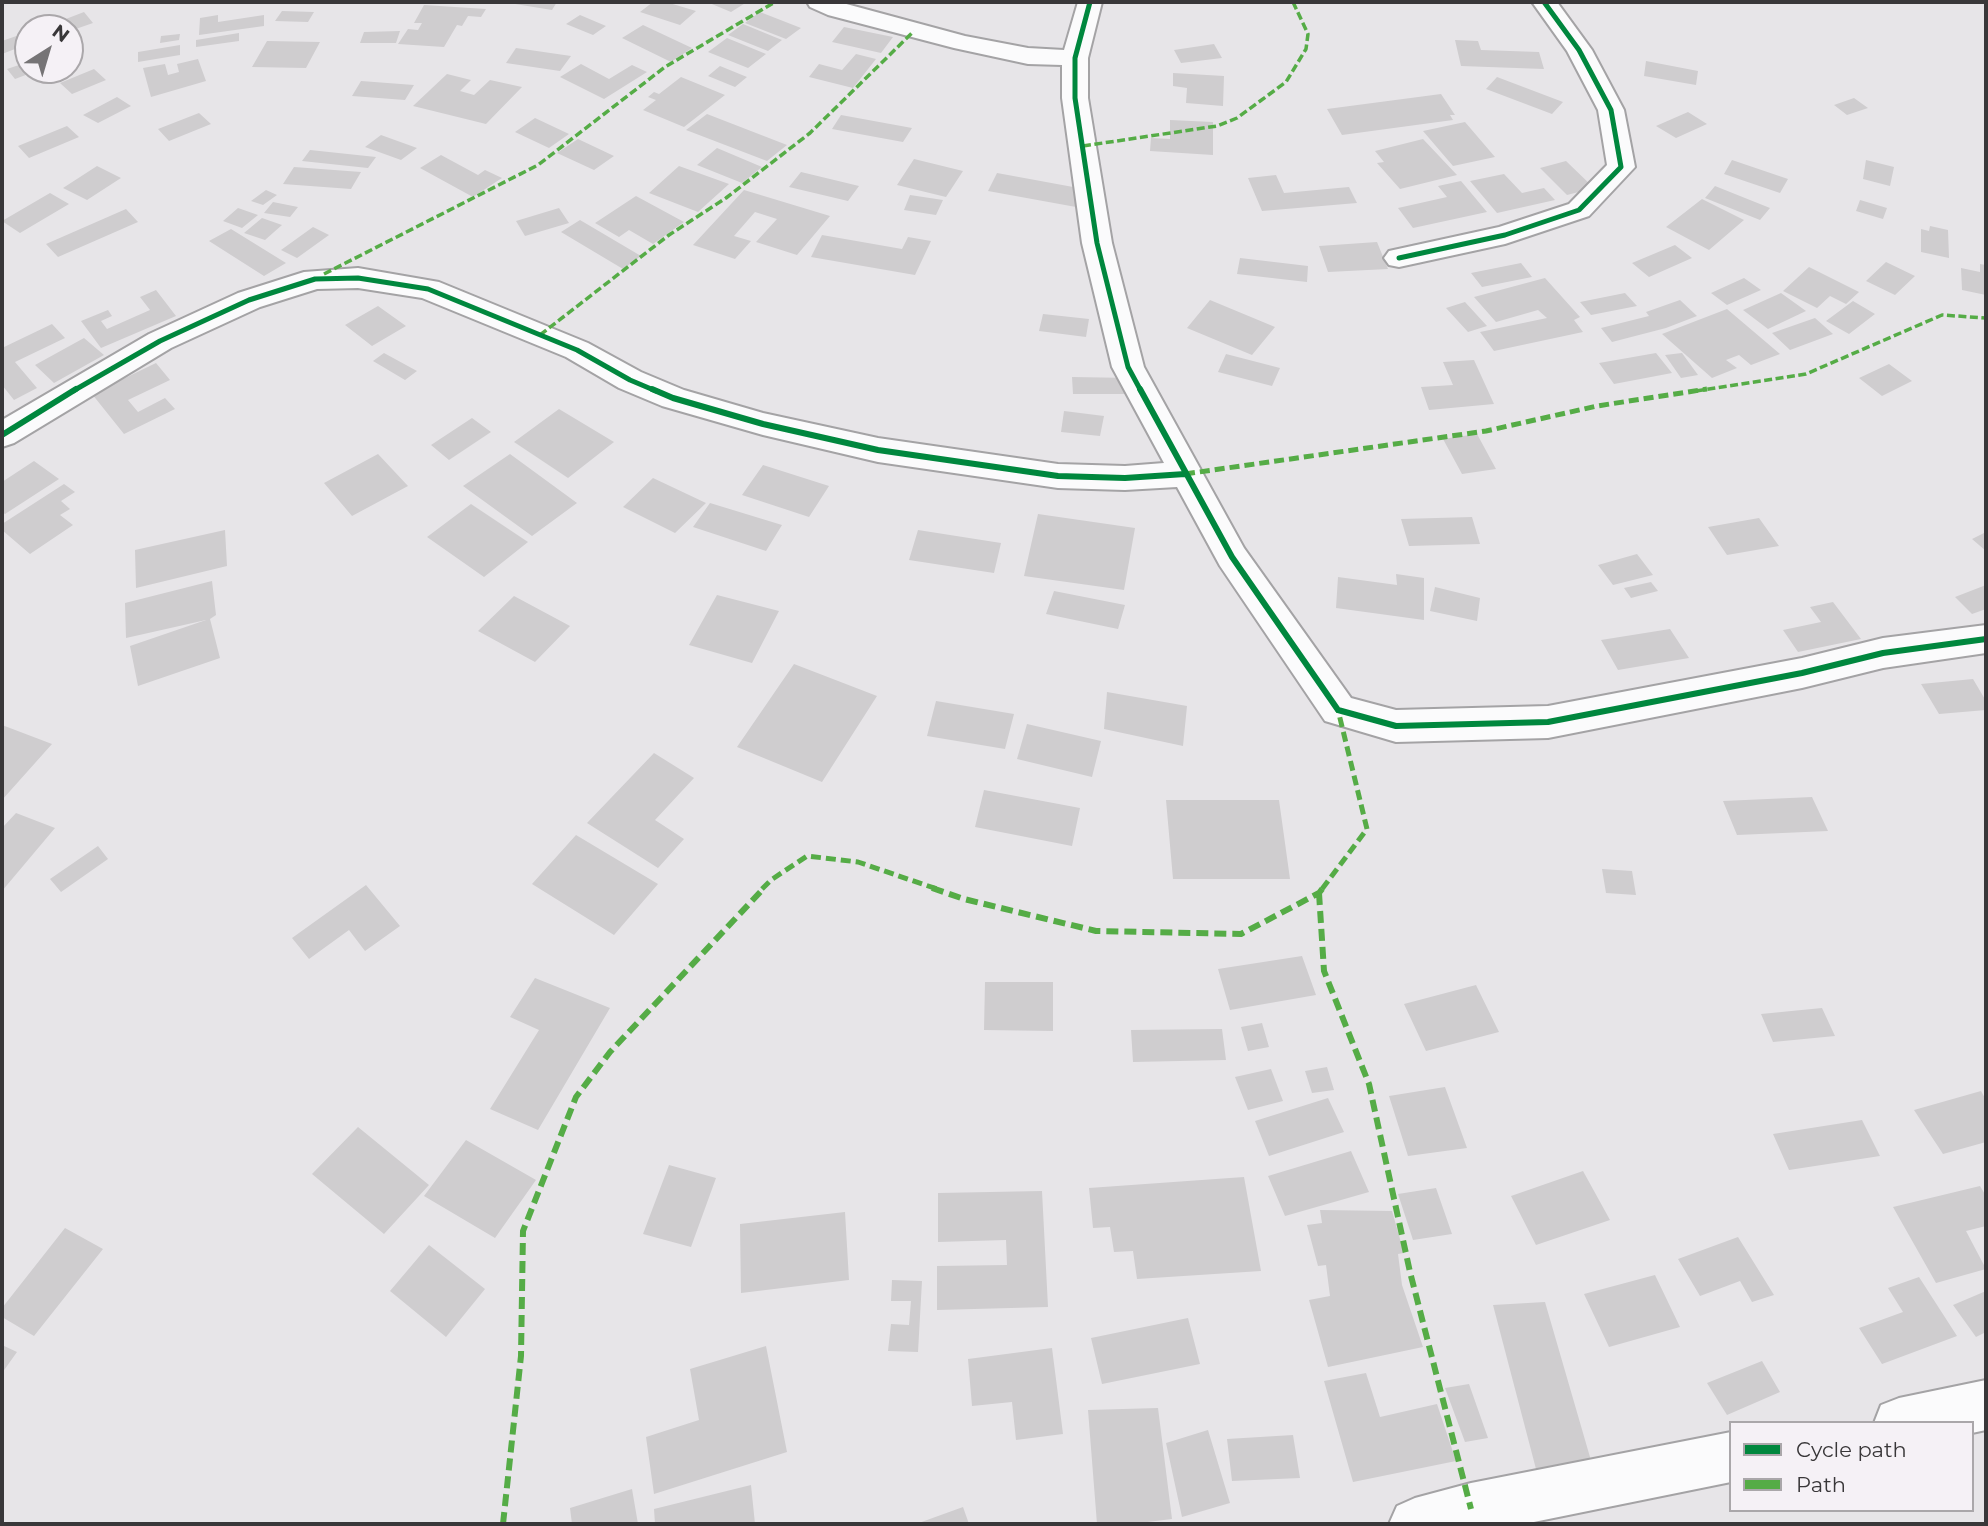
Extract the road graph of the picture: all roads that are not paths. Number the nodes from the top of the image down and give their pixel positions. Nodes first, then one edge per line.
1 (819, 2) edge
2 (1090, 2) edge
3 (1544, 2) edge
4 (1075, 58) junction
5 (1398, 258) dead end
6 (2, 435) edge
7 (1185, 474) junction
8 (1986, 639) edge
9 (1986, 1405) edge
10 (1909, 1421) edge
11 (1729, 1457) edge
12 (1415, 1524) edge

1 - 4 street
2 - 4 street
3 - 5 street
4 - 7 street
6 - 7 street
7 - 8 street
9 - 10 street
11 - 12 street

